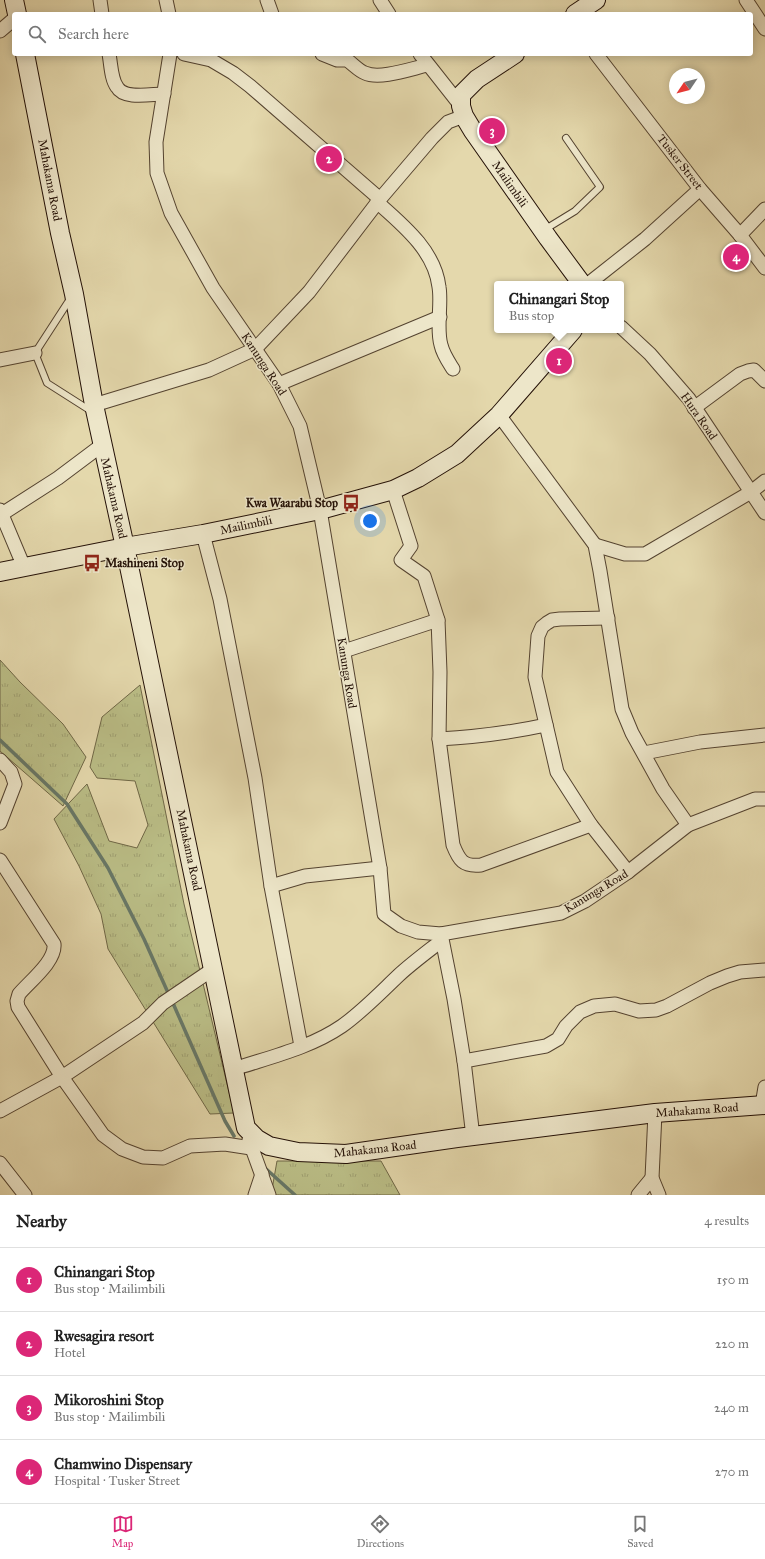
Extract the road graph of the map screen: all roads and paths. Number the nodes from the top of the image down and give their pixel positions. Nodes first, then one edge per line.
1 (14, 0) edge
2 (100, 0) edge
3 (166, 0) edge
4 (267, 0) edge
5 (380, 0) edge
6 (596, 0) edge
7 (746, 0) edge
8 (17, 12) edge
9 (102, 12) edge
10 (169, 12) edge
11 (271, 12) edge
12 (388, 12) edge
13 (578, 12) edge
14 (12, 21) edge
15 (765, 29) edge
16 (0, 31) edge
17 (25, 56) edge
18 (109, 56) edge
19 (170, 56) edge
20 (193, 56) edge
21 (327, 56) edge
22 (421, 56) edge
23 (512, 56) edge
24 (598, 56) edge
25 (428, 65) junction
26 (164, 94) junction
27 (462, 111) junction
28 (566, 138) dead end
29 (700, 189) junction
30 (379, 200) junction
31 (765, 209) edge
32 (543, 230) junction
33 (740, 235) junction
34 (765, 268) edge
35 (580, 281) edge
36 (592, 281) edge
37 (74, 294) junction
38 (440, 317) junction
39 (624, 330) edge
40 (570, 333) edge
41 (255, 349) junction
42 (35, 353) junction
43 (0, 360) edge
44 (453, 369) dead end
45 (765, 381) edge
46 (279, 384) junction
47 (694, 408) junction
48 (95, 410) junction
49 (499, 415) junction
50 (102, 444) junction
51 (765, 481) edge
52 (393, 490) junction
53 (751, 492) junction
54 (320, 510) junction
55 (1, 512) edge
56 (765, 513) edge
57 (203, 534) junction
58 (595, 545) junction
59 (126, 547) junction
60 (24, 567) junction
61 (0, 572) edge
62 (608, 618) junction
63 (438, 620) junction
64 (344, 651) junction
65 (546, 725) junction
66 (765, 735) edge
67 (439, 739) junction
68 (644, 753) junction
69 (0, 760) edge
70 (765, 799) edge
71 (0, 823) edge
72 (591, 825) junction
73 (688, 825) junction
74 (0, 860) edge
75 (380, 868) junction
76 (628, 872) junction
77 (271, 886) junction
78 (441, 937) junction
79 (213, 969) junction
80 (765, 970) edge
81 (301, 1046) junction
82 (464, 1061) junction
83 (234, 1069) junction
84 (62, 1077) junction
85 (765, 1087) edge
86 (764, 1105) edge
87 (0, 1111) edge
88 (655, 1113) junction
89 (246, 1128) junction
90 (473, 1137) junction
91 (251, 1148) junction
92 (0, 1163) edge
93 (262, 1174) junction
94 (652, 1178) junction
95 (26, 1195) edge
96 (255, 1195) edge
97 (269, 1195) edge
98 (638, 1195) edge
99 (659, 1195) edge

1 - 8 street
2 - 9 street
3 - 10 street
4 - 11 street
5 - 12 street
6 - 13 street
7 - 15 street
14 - 16 street
17 - 37 street, Mahakama Road
18 - 26 street
19 - 26 street, Kanunga Road
20 - 30 street
21 - 25 street
22 - 25 street
23 - 27 street
24 - 29 street, Tusker Street
25 - 27 street
26 - 41 street, Kanunga Road
27 - 30 street
27 - 32 street, Mailimbili
28 - 32 lane
29 - 33 street, Tusker Street
29 - 36 street
30 - 38 street
30 - 41 street
31 - 33 street
32 - 35 street, Mailimbili
33 - 34 street, Tusker Street
37 - 42 lane
37 - 48 street, Mahakama Road
38 - 44 street
38 - 46 street
39 - 47 street, Hura Road
40 - 49 street, Mailimbili
41 - 46 street, Kanunga Road
41 - 48 street
42 - 43 street
42 - 48 lane
45 - 47 street
46 - 54 street, Kanunga Road
47 - 53 street, Hura Road
48 - 50 street, Mahakama Road
49 - 52 street, Mailimbili
49 - 58 street
50 - 55 street
50 - 59 street, Mahakama Road
51 - 53 street
52 - 54 street, Mailimbili
52 - 63 street
53 - 56 street, Hura Road
53 - 58 street
54 - 57 street, Mailimbili
54 - 64 street, Kanunga Road
55 - 60 street
57 - 59 street, Mailimbili
57 - 77 street
58 - 62 street
59 - 60 street, Mailimbili
59 - 79 street, Mahakama Road
60 - 61 street, Mailimbili
62 - 65 street
62 - 68 street
63 - 64 street
63 - 67 street
64 - 75 street, Kanunga Road
65 - 67 street
65 - 72 street
66 - 68 street
67 - 72 street
68 - 73 street
69 - 71 street
70 - 73 street, Kanunga Road
72 - 76 street
73 - 76 street, Kanunga Road
74 - 84 street
75 - 77 street
75 - 78 street, Kanunga Road
76 - 78 street, Kanunga Road
77 - 81 street
78 - 81 street
78 - 82 street
79 - 83 street, Mahakama Road
79 - 84 street
80 - 82 street
81 - 83 street
82 - 90 street
83 - 89 street, Mahakama Road
84 - 87 street
84 - 91 street
85 - 86 street
86 - 88 street, Mahakama Road
88 - 90 street, Mahakama Road
88 - 94 street
89 - 90 street, Mahakama Road
89 - 91 street
91 - 93 street
92 - 95 street
93 - 96 street
93 - 97 street
94 - 98 street
94 - 99 street

